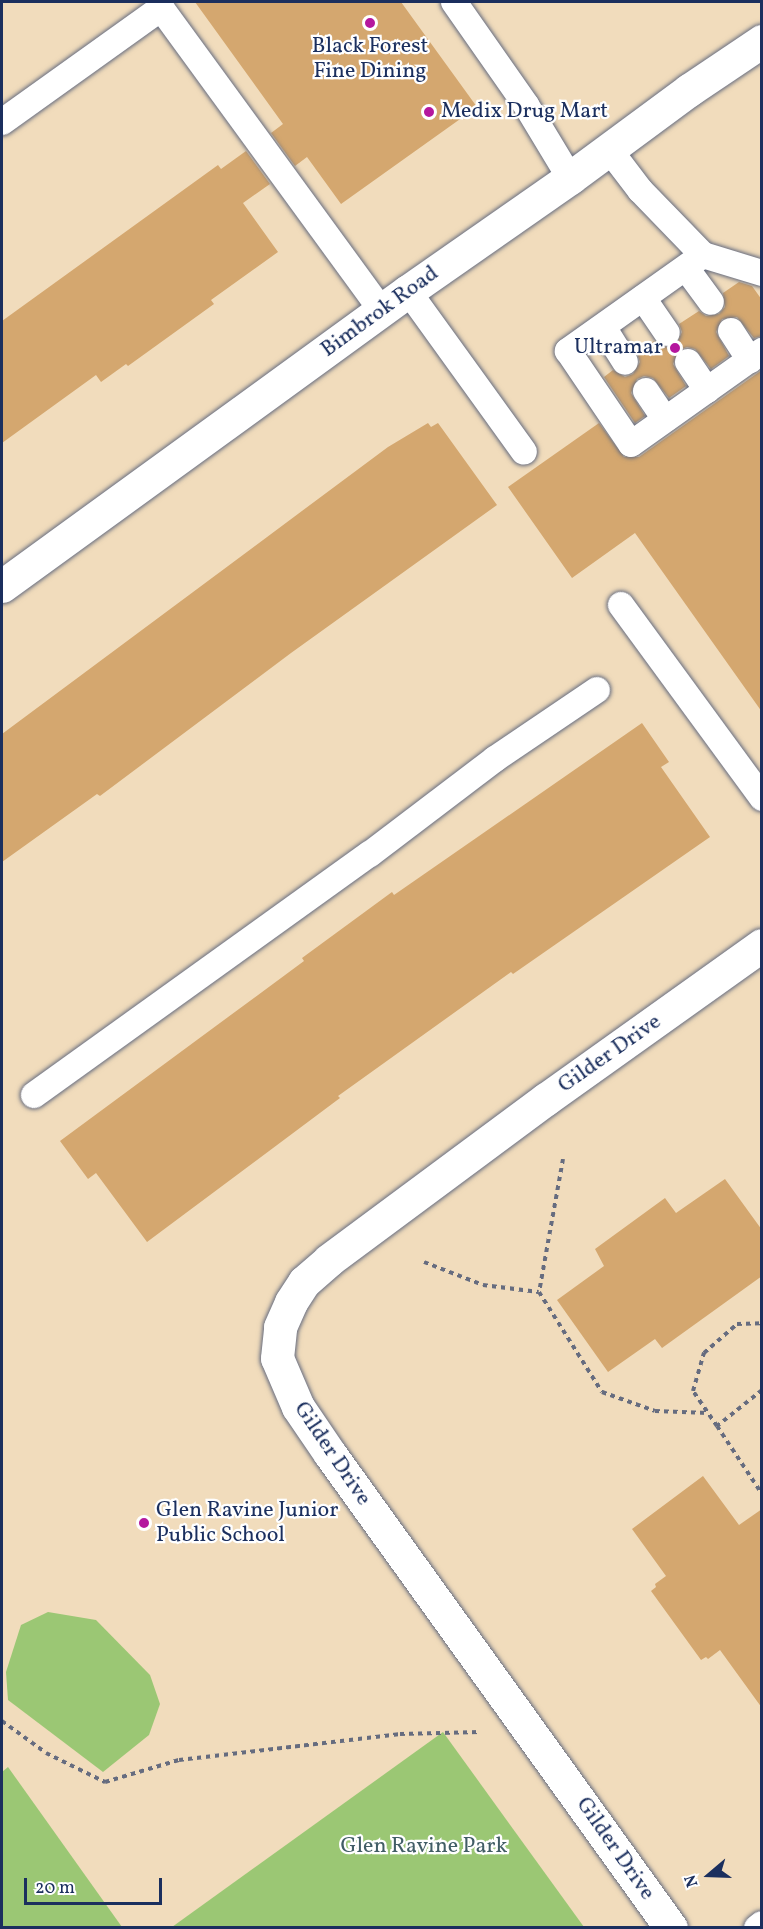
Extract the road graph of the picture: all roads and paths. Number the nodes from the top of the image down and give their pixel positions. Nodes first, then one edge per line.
1 (454, 2) edge
2 (762, 41) edge
3 (2, 122) edge
4 (608, 148) junction
5 (570, 178) junction
6 (695, 262) junction
7 (762, 273) edge
8 (408, 291) junction
9 (643, 298) junction
10 (711, 302) dead end
11 (381, 310) junction
12 (603, 327) junction
13 (731, 332) dead end
14 (667, 333) dead end
15 (756, 356) edge
16 (625, 362) dead end
17 (687, 362) dead end
18 (707, 390) junction
19 (646, 391) dead end
20 (665, 419) junction
21 (524, 452) dead end
22 (2, 586) edge
23 (621, 605) dead end
24 (597, 690) dead end
25 (762, 798) edge
26 (762, 945) edge
27 (34, 1095) dead end
28 (563, 1159) dead end
29 (424, 1262) dead end
30 (539, 1292) junction
31 (762, 1323) edge
32 (762, 1390) edge
33 (708, 1413) junction
34 (717, 1426) junction
35 (762, 1494) edge
36 (2, 1721) edge
37 (531, 1731) junction
38 (762, 1924) edge
39 (671, 1928) edge
40 (756, 1928) edge

1 - 5 lane
2 - 4 street, Bimbrok Road
3 - 11 lane
4 - 5 street, Bimbrok Road
4 - 6 lane
5 - 8 street, Bimbrok Road
6 - 7 lane
6 - 9 lane
6 - 10 lane
8 - 11 street, Bimbrok Road
8 - 21 lane
9 - 12 lane
9 - 14 lane
11 - 22 street, Bimbrok Road
12 - 16 lane
12 - 20 lane
13 - 15 lane
15 - 18 lane
17 - 18 lane
18 - 20 lane
19 - 20 lane
23 - 25 lane
24 - 27 lane
26 - 37 street, Gilder Drive
28 - 30 path
29 - 30 path
30 - 33 path
31 - 33 path
32 - 34 path
33 - 34 path
34 - 35 path
36 - 37 path
37 - 39 street, Gilder Drive
38 - 40 lane

